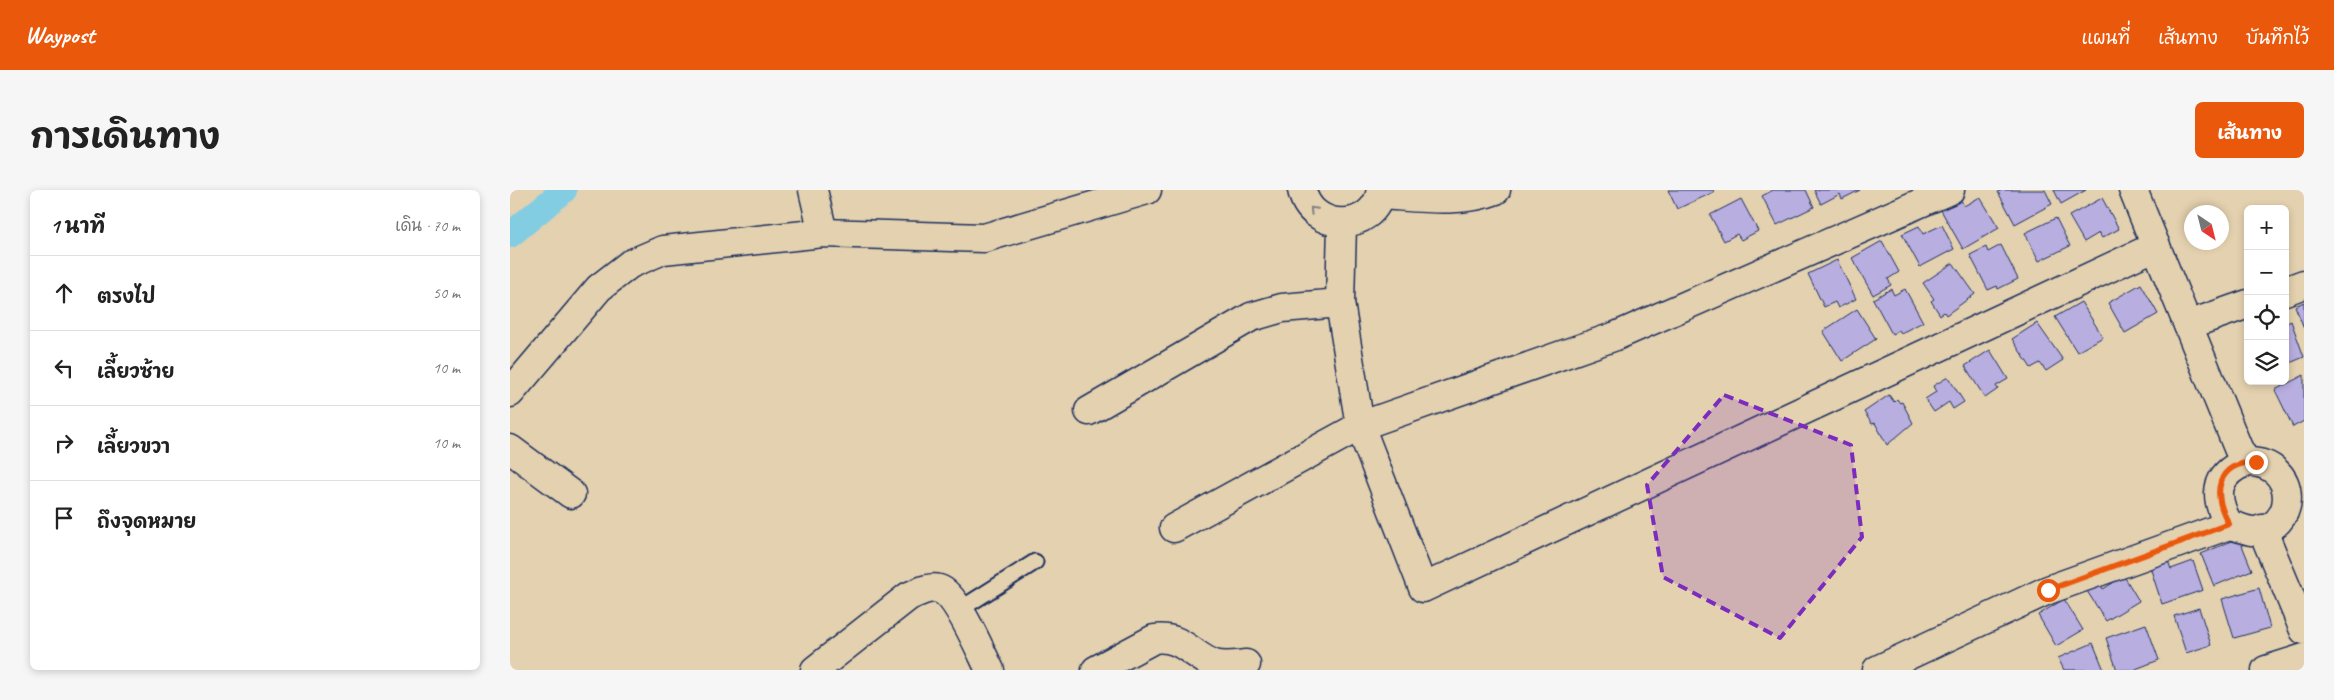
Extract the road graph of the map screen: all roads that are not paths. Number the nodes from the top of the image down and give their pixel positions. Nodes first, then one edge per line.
1 (812, 190) edge
2 (1147, 190) edge
3 (1302, 190) edge
4 (1496, 190) edge
5 (1950, 190) edge
6 (2133, 190) edge
7 (1380, 193) edge
8 (1342, 224) junction
9 (823, 233) junction
10 (2156, 246) junction
11 (2304, 284) edge
12 (2289, 290) edge
13 (1340, 303) junction
14 (2244, 305) edge
15 (2188, 325) junction
16 (510, 393) edge
17 (1089, 411) dead end
18 (1360, 426) junction
19 (510, 449) edge
20 (2246, 462) junction
21 (2293, 474) edge
22 (571, 494) dead end
23 (2229, 524) junction
24 (1174, 528) dead end
25 (2262, 530) junction
26 (1035, 562) dead end
27 (959, 610) junction
28 (2304, 630) edge
29 (2304, 658) edge
30 (1246, 664) dead end
31 (815, 670) edge
32 (990, 670) edge
33 (1096, 670) edge
34 (1877, 670) edge
35 (2266, 670) edge

1 - 9 street
2 - 9 street
8 -> 3 street
4 - 7 street
5 - 18 street
6 - 10 street
7 - 8 street
8 - 13 street
9 - 16 street
10 - 15 street
10 - 18 street
11 - 12 street
13 - 17 street
13 - 18 street
14 - 15 street
15 - 20 street
18 - 24 street
19 - 22 street
20 - 21 street
20 - 23 street
21 - 25 street
23 - 25 street
23 - 34 street
25 - 28 street
26 - 27 lane
27 - 31 street
27 - 32 street
29 - 35 street
30 - 33 street

